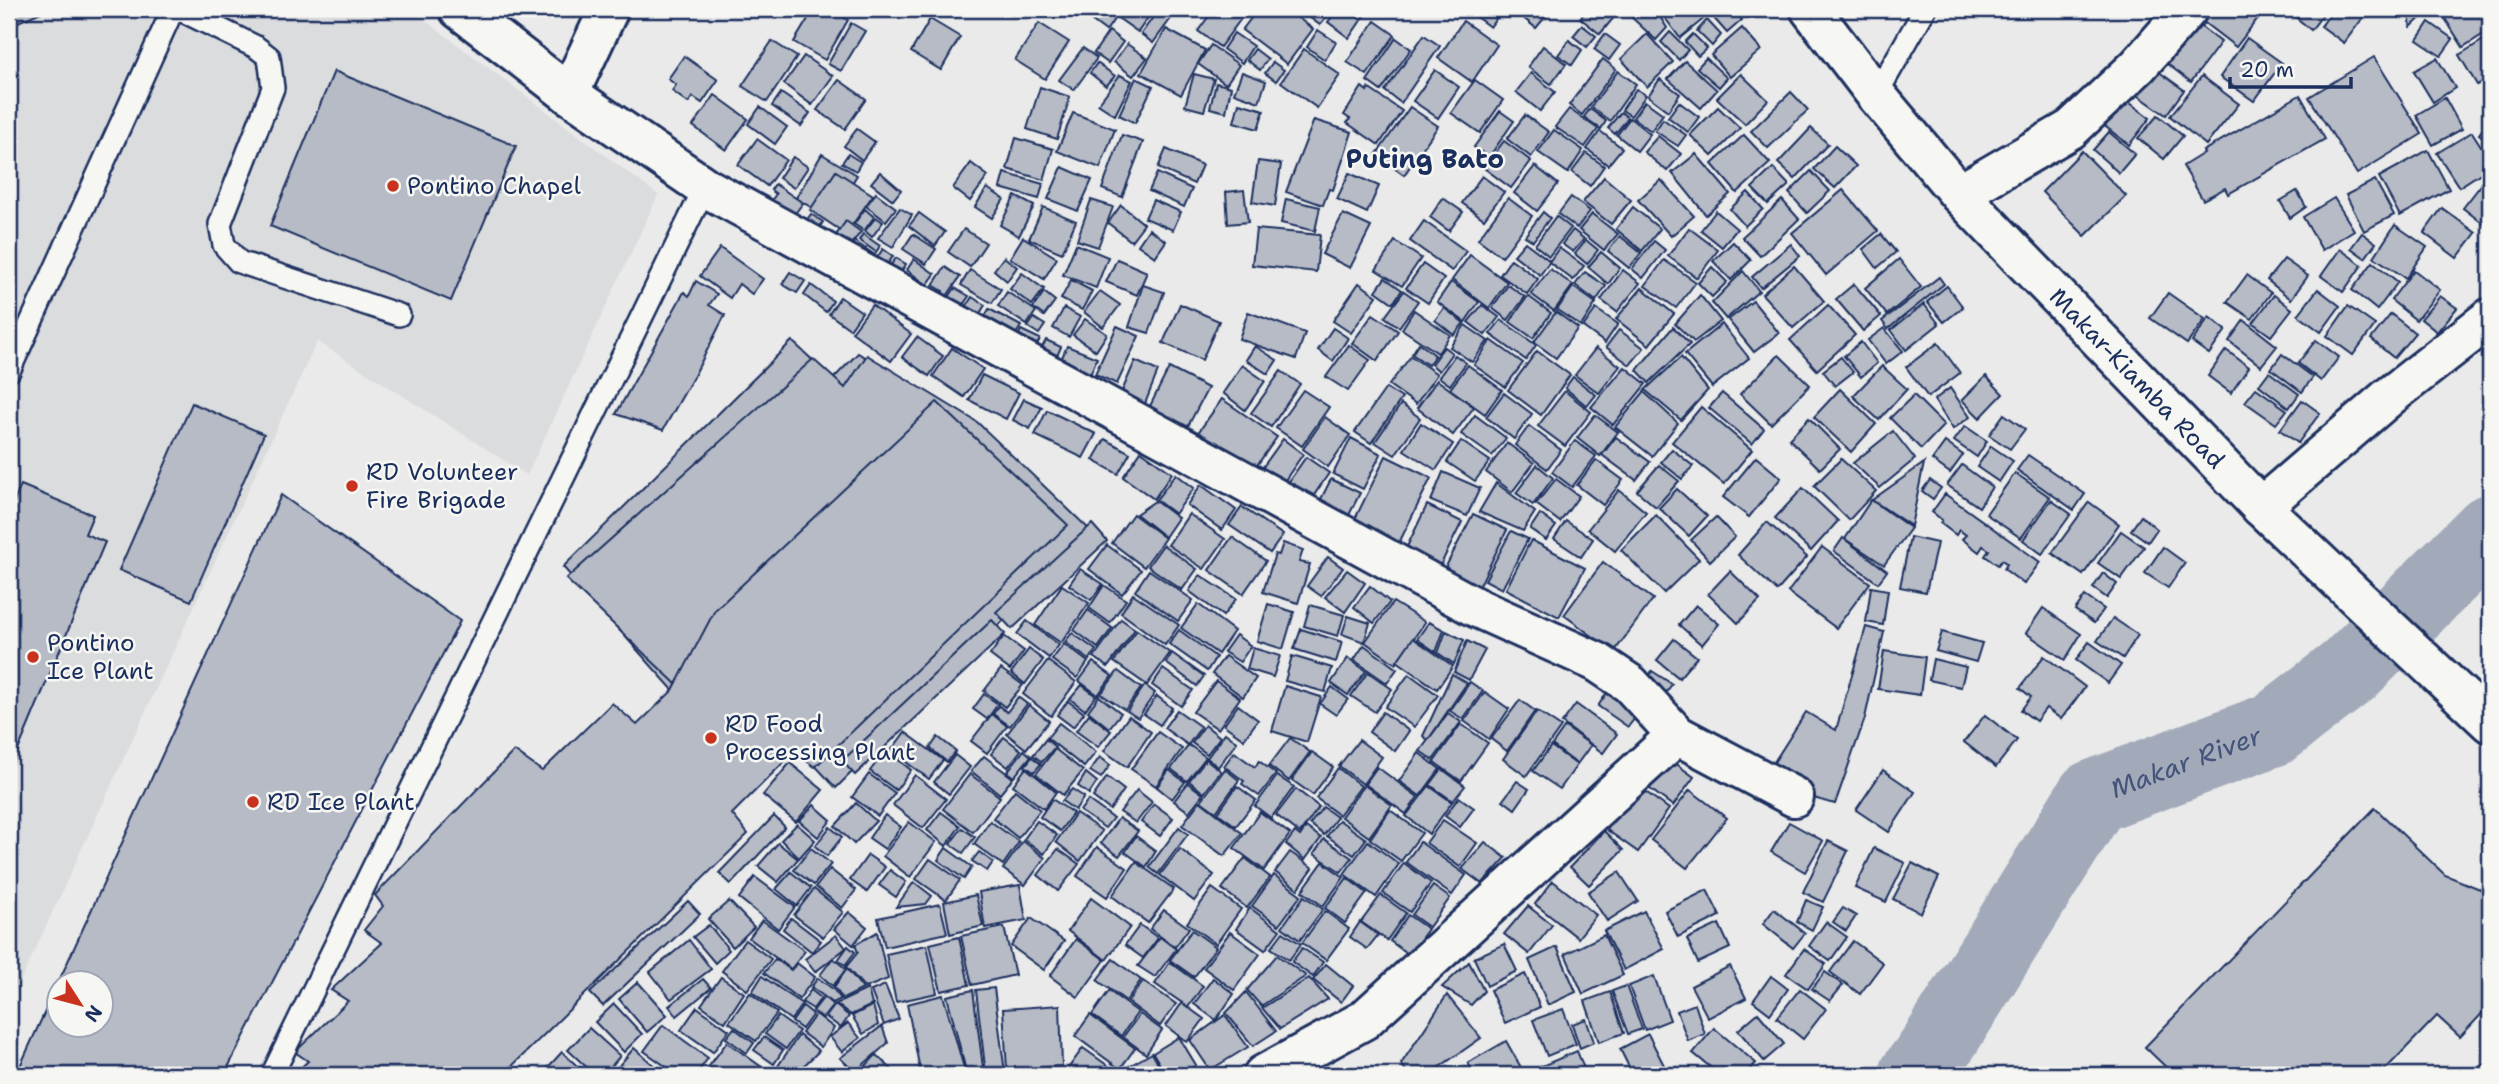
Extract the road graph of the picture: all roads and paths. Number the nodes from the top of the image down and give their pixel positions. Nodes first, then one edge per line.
1 (176, 9) edge
2 (459, 9) edge
3 (610, 9) edge
4 (1810, 9) edge
5 (1925, 9) edge
6 (2188, 9) edge
7 (569, 94) junction
8 (1876, 95) junction
9 (705, 187) junction
10 (1959, 194) junction
11 (399, 315) dead end
12 (2490, 318) edge
13 (9, 371) edge
14 (2266, 512) junction
15 (2483, 716) edge
16 (1677, 734) junction
17 (1794, 797) dead end
18 (272, 1075) edge
19 (1263, 1075) edge

1 - 11 lane
1 - 13 lane
2 - 7 street
3 - 7 street
4 - 8 street, Makar-Kiamba Road
5 - 8 lane
6 - 10 street
7 - 9 street
8 - 10 street, Makar-Kiamba Road
9 - 16 street
9 - 18 lane
10 - 14 street, Makar-Kiamba Road
12 - 14 street
14 - 15 street, Makar-Kiamba Road
16 - 17 street
16 - 19 street

